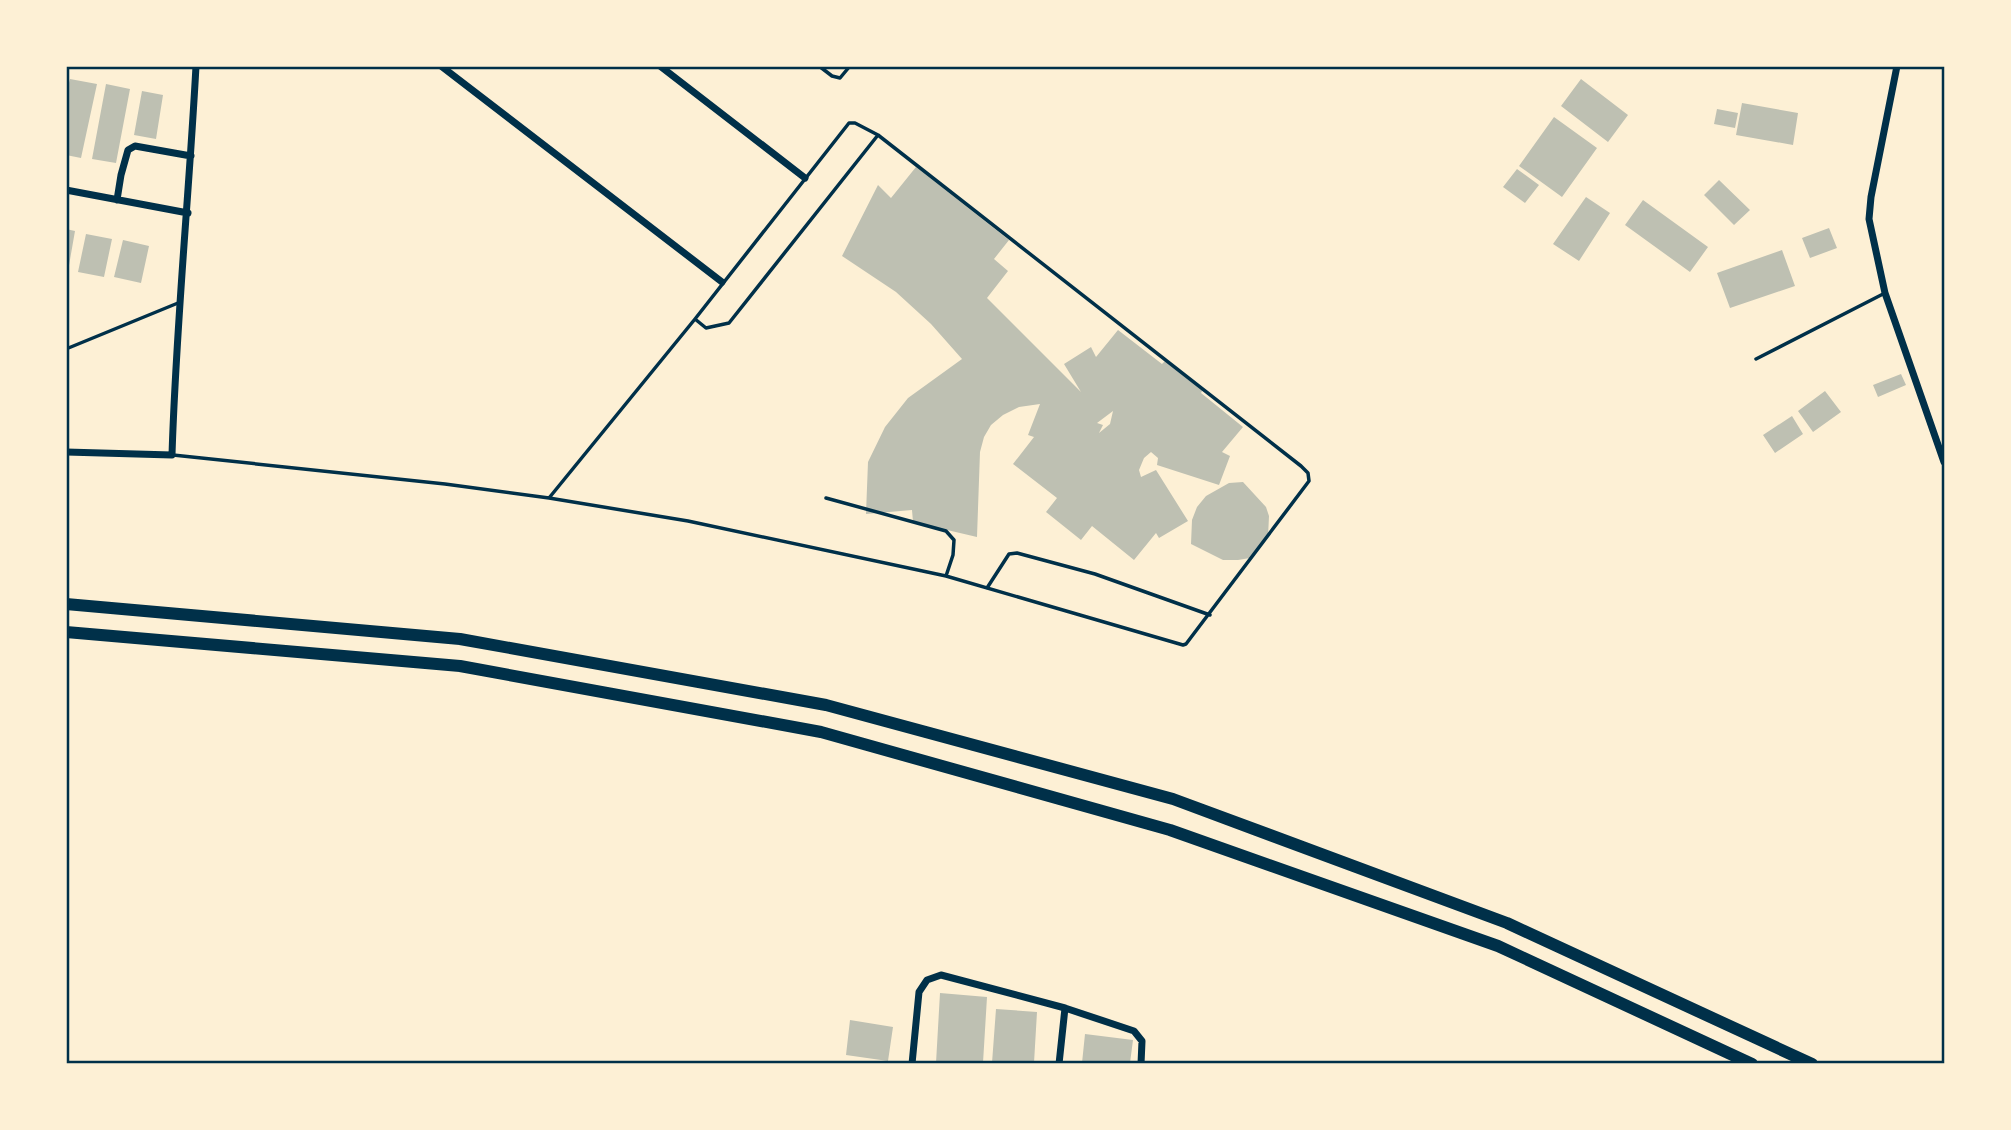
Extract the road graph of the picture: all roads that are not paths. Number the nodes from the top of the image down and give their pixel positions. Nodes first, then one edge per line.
1 (196, 66) edge
2 (441, 66) edge
3 (660, 66) edge
4 (819, 66) edge
5 (850, 66) edge
6 (1896, 66) edge
7 (878, 135) junction
8 (191, 156) junction
9 (805, 178) junction
10 (66, 190) edge
11 (117, 200) junction
12 (188, 213) junction
13 (722, 282) junction
14 (1885, 293) junction
15 (178, 302) junction
16 (695, 319) junction
17 (66, 349) edge
18 (1756, 359) dead end
19 (66, 452) edge
20 (172, 455) junction
21 (1944, 463) edge
22 (549, 498) junction
23 (826, 498) dead end
24 (946, 576) junction
25 (987, 587) junction
26 (66, 604) edge
27 (1210, 615) junction
28 (66, 632) edge
29 (1065, 1008) junction
30 (912, 1063) edge
31 (1059, 1063) edge
32 (1141, 1063) edge
33 (1752, 1063) edge
34 (1812, 1063) edge

1 - 8 street
2 - 13 street
3 - 9 street
4 - 5 lane
6 - 14 street
7 - 9 lane
7 - 16 lane
7 - 27 lane
8 - 11 street
8 - 12 street
9 - 13 lane
10 - 11 street
11 - 12 street
12 - 15 street
13 - 16 lane
14 - 18 lane
14 - 21 street
15 - 17 lane
15 - 20 street
16 - 22 lane
19 - 20 street
20 - 22 lane
22 - 24 lane
23 - 24 lane
24 - 25 lane
25 - 27 lane
25 - 27 lane
26 - 34 highway
28 - 33 highway
29 - 30 street
29 - 31 street
29 - 32 street

